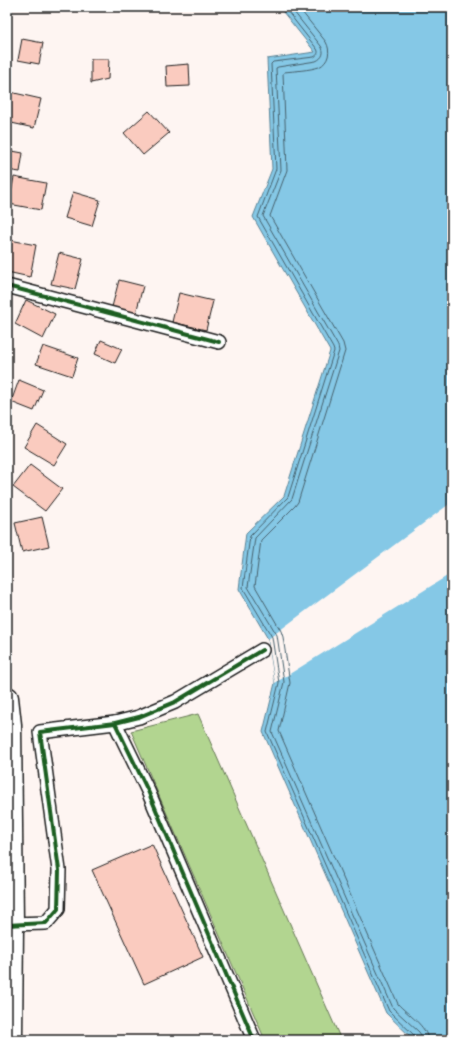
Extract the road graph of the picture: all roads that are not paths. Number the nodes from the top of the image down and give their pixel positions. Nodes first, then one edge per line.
1 (7, 286) edge
2 (219, 342) dead end
3 (262, 650) dead end
4 (7, 698) edge
5 (115, 723) junction
6 (12, 924) junction
7 (11, 1040) edge
8 (254, 1040) edge

1 - 2 street
3 - 5 street
4 - 6 highway
5 - 6 street
5 - 8 street
6 - 7 highway

